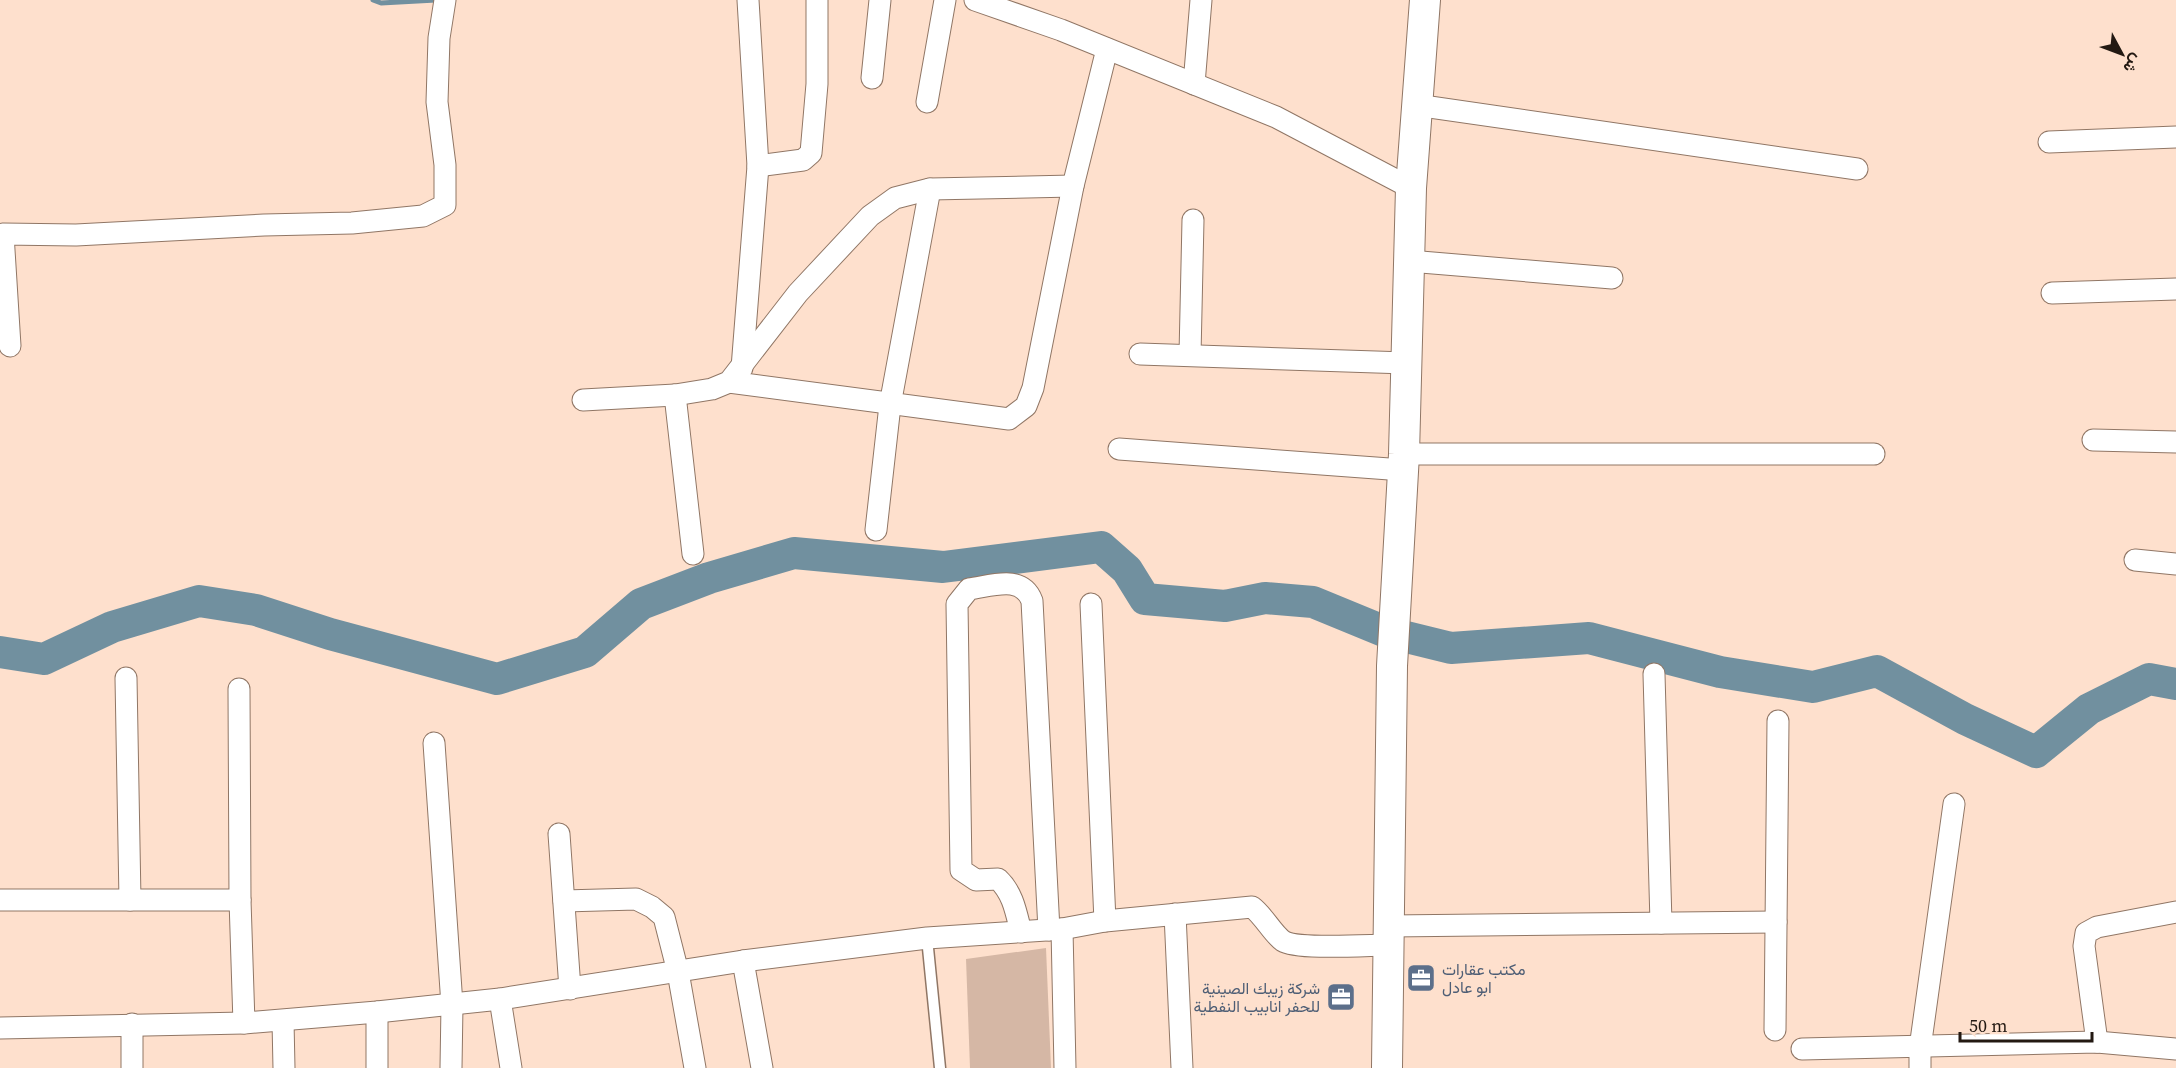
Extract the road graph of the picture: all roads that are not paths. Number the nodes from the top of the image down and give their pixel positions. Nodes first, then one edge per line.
1 (445, 0) edge
2 (748, 0) edge
3 (817, 0) edge
4 (880, 0) edge
5 (945, 0) edge
6 (1201, 0) edge
7 (1425, 0) edge
8 (983, 1) edge
9 (1107, 49) junction
10 (872, 78) dead end
11 (1194, 84) junction
12 (927, 102) dead end
13 (1416, 105) junction
14 (2176, 137) edge
15 (2049, 142) dead end
16 (758, 165) junction
17 (1857, 169) dead end
18 (1073, 186) junction
19 (1411, 188) junction
20 (930, 189) junction
21 (1193, 220) dead end
22 (2, 226) edge
23 (1409, 261) junction
24 (1612, 278) dead end
25 (2176, 289) edge
26 (2052, 293) dead end
27 (10, 346) dead end
28 (1140, 354) dead end
29 (1190, 355) junction
30 (1406, 363) junction
31 (736, 376) junction
32 (675, 395) junction
33 (583, 400) dead end
34 (890, 405) junction
35 (2093, 440) dead end
36 (2176, 442) edge
37 (1119, 449) dead end
38 (1874, 454) dead end
39 (1404, 462) junction
40 (876, 530) dead end
41 (693, 554) dead end
42 (2135, 560) dead end
43 (2176, 564) edge
44 (1091, 604) dead end
45 (1654, 675) dead end
46 (126, 678) dead end
47 (240, 689) dead end
48 (1778, 721) dead end
49 (434, 743) dead end
50 (1954, 804) dead end
51 (559, 834) dead end
52 (0, 900) edge
53 (130, 900) junction
54 (240, 900) junction
55 (564, 901) junction
56 (2176, 912) edge
57 (1175, 914) junction
58 (1105, 921) junction
59 (1776, 922) junction
60 (1661, 923) junction
61 (1055, 929) junction
62 (1021, 932) junction
63 (1390, 935) junction
64 (927, 938) junction
65 (743, 961) junction
66 (678, 972) junction
67 (570, 989) junction
68 (500, 999) junction
69 (452, 1005) junction
70 (377, 1012) junction
71 (284, 1021) junction
72 (244, 1023) junction
73 (132, 1024) junction
74 (0, 1028) edge
75 (1776, 1030) dead end
76 (2097, 1042) junction
77 (1802, 1049) dead end
78 (2176, 1049) edge
79 (1920, 1058) edge
80 (132, 1068) edge
81 (284, 1068) edge
82 (377, 1068) edge
83 (451, 1068) edge
84 (511, 1068) edge
85 (695, 1068) edge
86 (762, 1068) edge
87 (940, 1068) edge
88 (1065, 1068) edge
89 (1182, 1068) edge
90 (1387, 1068) edge

1 - 22 street
2 - 16 street
3 - 16 street
4 - 10 street
5 - 12 street
6 - 11 street
7 - 13 main road
8 - 9 street
9 - 11 street
9 - 18 street
11 - 19 street
13 - 17 street
13 - 19 main road
14 - 15 street
16 - 31 street
18 - 20 street
18 - 34 street
19 - 23 main road
20 - 31 street
20 - 34 street
21 - 29 street
22 - 27 street
23 - 24 street
23 - 30 main road
25 - 26 street
28 - 29 street
29 - 30 street
30 - 39 main road
31 - 32 street
31 - 34 street
32 - 33 street
32 - 41 street
34 - 40 street
35 - 36 street
37 - 39 street
38 - 39 street
39 - 63 main road
42 - 43 street
44 - 58 street
45 - 60 street
46 - 53 street
47 - 54 street
48 - 59 street
49 - 69 street
50 - 79 street
51 - 55 street
52 - 53 street
53 - 54 street
54 - 72 street
55 - 66 street
55 - 67 street
56 - 76 street
57 - 58 street
57 - 63 street
57 - 89 street
58 - 61 street
59 - 60 street
59 - 75 street
60 - 63 street
61 - 62 street
61 - 62 street
61 - 88 street
62 - 64 street
63 - 90 main road
64 - 65 street
64 - 87 lane
65 - 66 street
65 - 86 street
66 - 67 street
66 - 85 street
67 - 68 street
68 - 69 street
68 - 84 street
69 - 70 street
69 - 83 street
70 - 71 street
70 - 82 street
71 - 72 street
71 - 81 street
72 - 73 street
73 - 74 street
73 - 80 street
76 - 78 street
76 - 79 street
77 - 79 street

